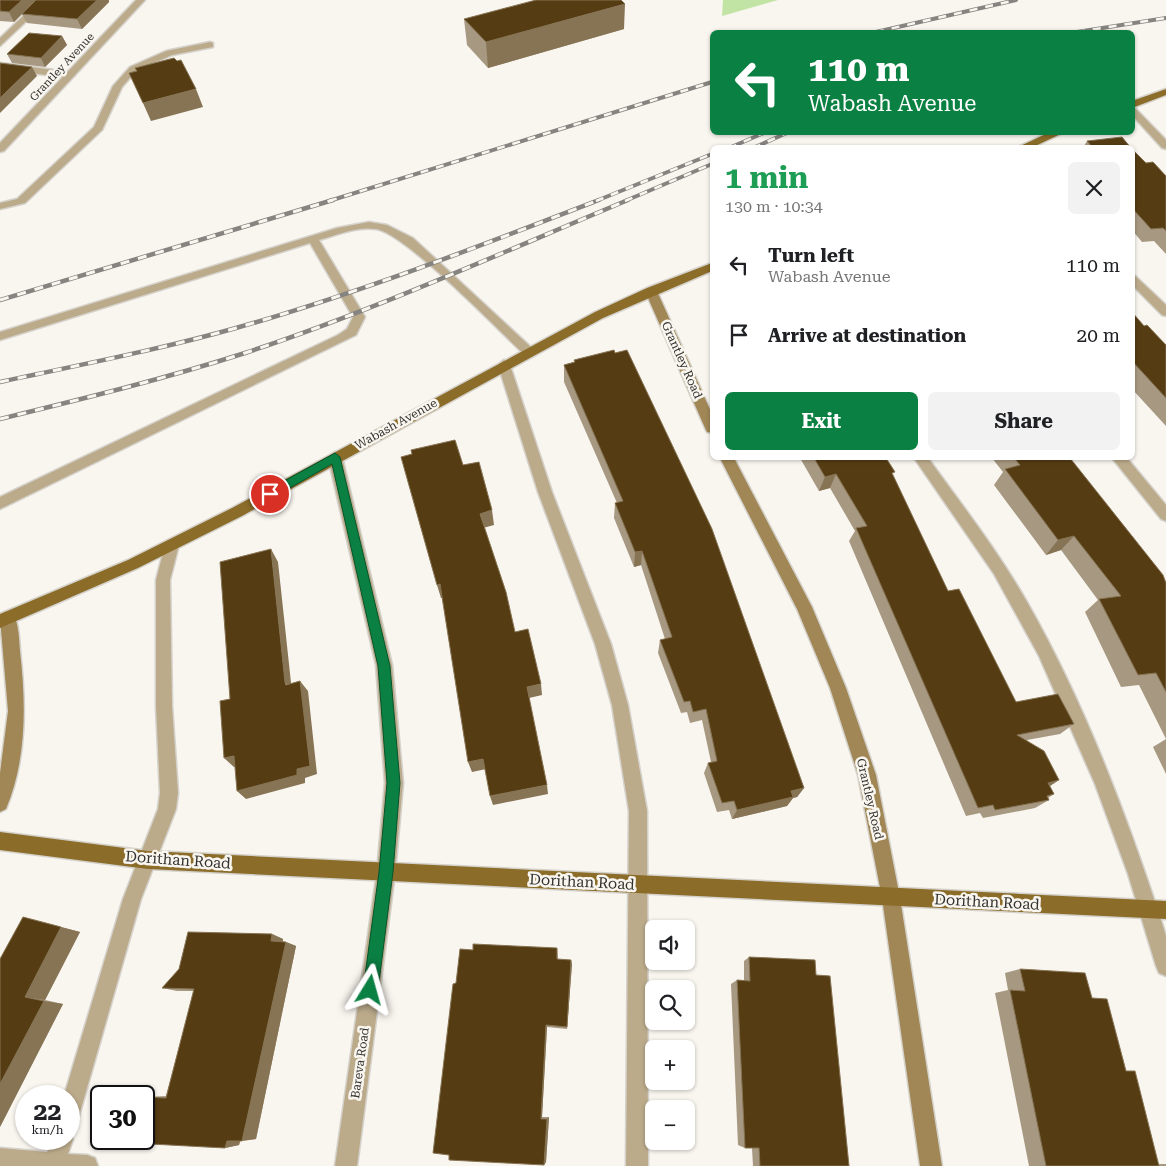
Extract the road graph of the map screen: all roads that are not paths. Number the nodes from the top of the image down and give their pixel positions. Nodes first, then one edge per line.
1 (45, 0) edge
2 (140, 0) edge
3 (0, 43) edge
4 (210, 45) dead end
5 (0, 66) edge
6 (70, 75) junction
7 (1166, 92) edge
8 (1135, 105) edge
9 (1135, 110) edge
10 (1053, 135) edge
11 (1031, 145) edge
12 (1166, 146) edge
13 (0, 149) edge
14 (0, 206) edge
15 (313, 239) junction
16 (710, 268) edge
17 (1135, 279) edge
18 (651, 291) junction
19 (1166, 312) edge
20 (0, 336) edge
21 (529, 352) junction
22 (504, 365) junction
23 (710, 424) edge
24 (335, 457) junction
25 (728, 460) edge
26 (922, 460) edge
27 (1121, 460) edge
28 (0, 504) edge
29 (1166, 515) edge
30 (172, 545) junction
31 (4, 620) edge
32 (0, 803) edge
33 (0, 840) edge
34 (148, 860) junction
35 (386, 872) junction
36 (638, 885) junction
37 (891, 898) junction
38 (1157, 910) edge
39 (1166, 966) edge
40 (78, 1085) edge
41 (59, 1150) edge
42 (0, 1159) edge
43 (55, 1165) edge
44 (87, 1166) edge
45 (346, 1166) edge
46 (637, 1166) edge
47 (931, 1166) edge

1 - 3 street
2 - 6 street, Grantley Avenue
4 - 14 street
5 - 6 street
6 - 13 street, Grantley Avenue
7 - 8 main road
9 - 12 street
10 - 11 main road
15 - 20 street
15 - 21 street
15 - 28 street
16 - 18 main road, Wabash Avenue
17 - 19 street
18 - 21 main road, Wabash Avenue
18 - 23 street, Grantley Road
21 - 22 main road, Wabash Avenue
22 - 24 main road, Wabash Avenue
22 - 36 street
24 - 30 main road, Wabash Avenue
24 - 35 street, Bareva Road
25 - 37 street, Grantley Road
26 - 38 street
27 - 29 street
30 - 31 main road, Wabash Avenue
30 - 34 street
31 - 32 street
33 - 34 main road, Dorithan Road
34 - 35 main road, Dorithan Road
34 - 40 street
35 - 36 main road, Dorithan Road
35 - 45 street, Bareva Road
36 - 37 main road, Dorithan Road
36 - 46 street
37 - 38 main road, Dorithan Road
37 - 47 street, Grantley Road
38 - 39 street
41 - 43 street
42 - 43 street
43 - 44 street

